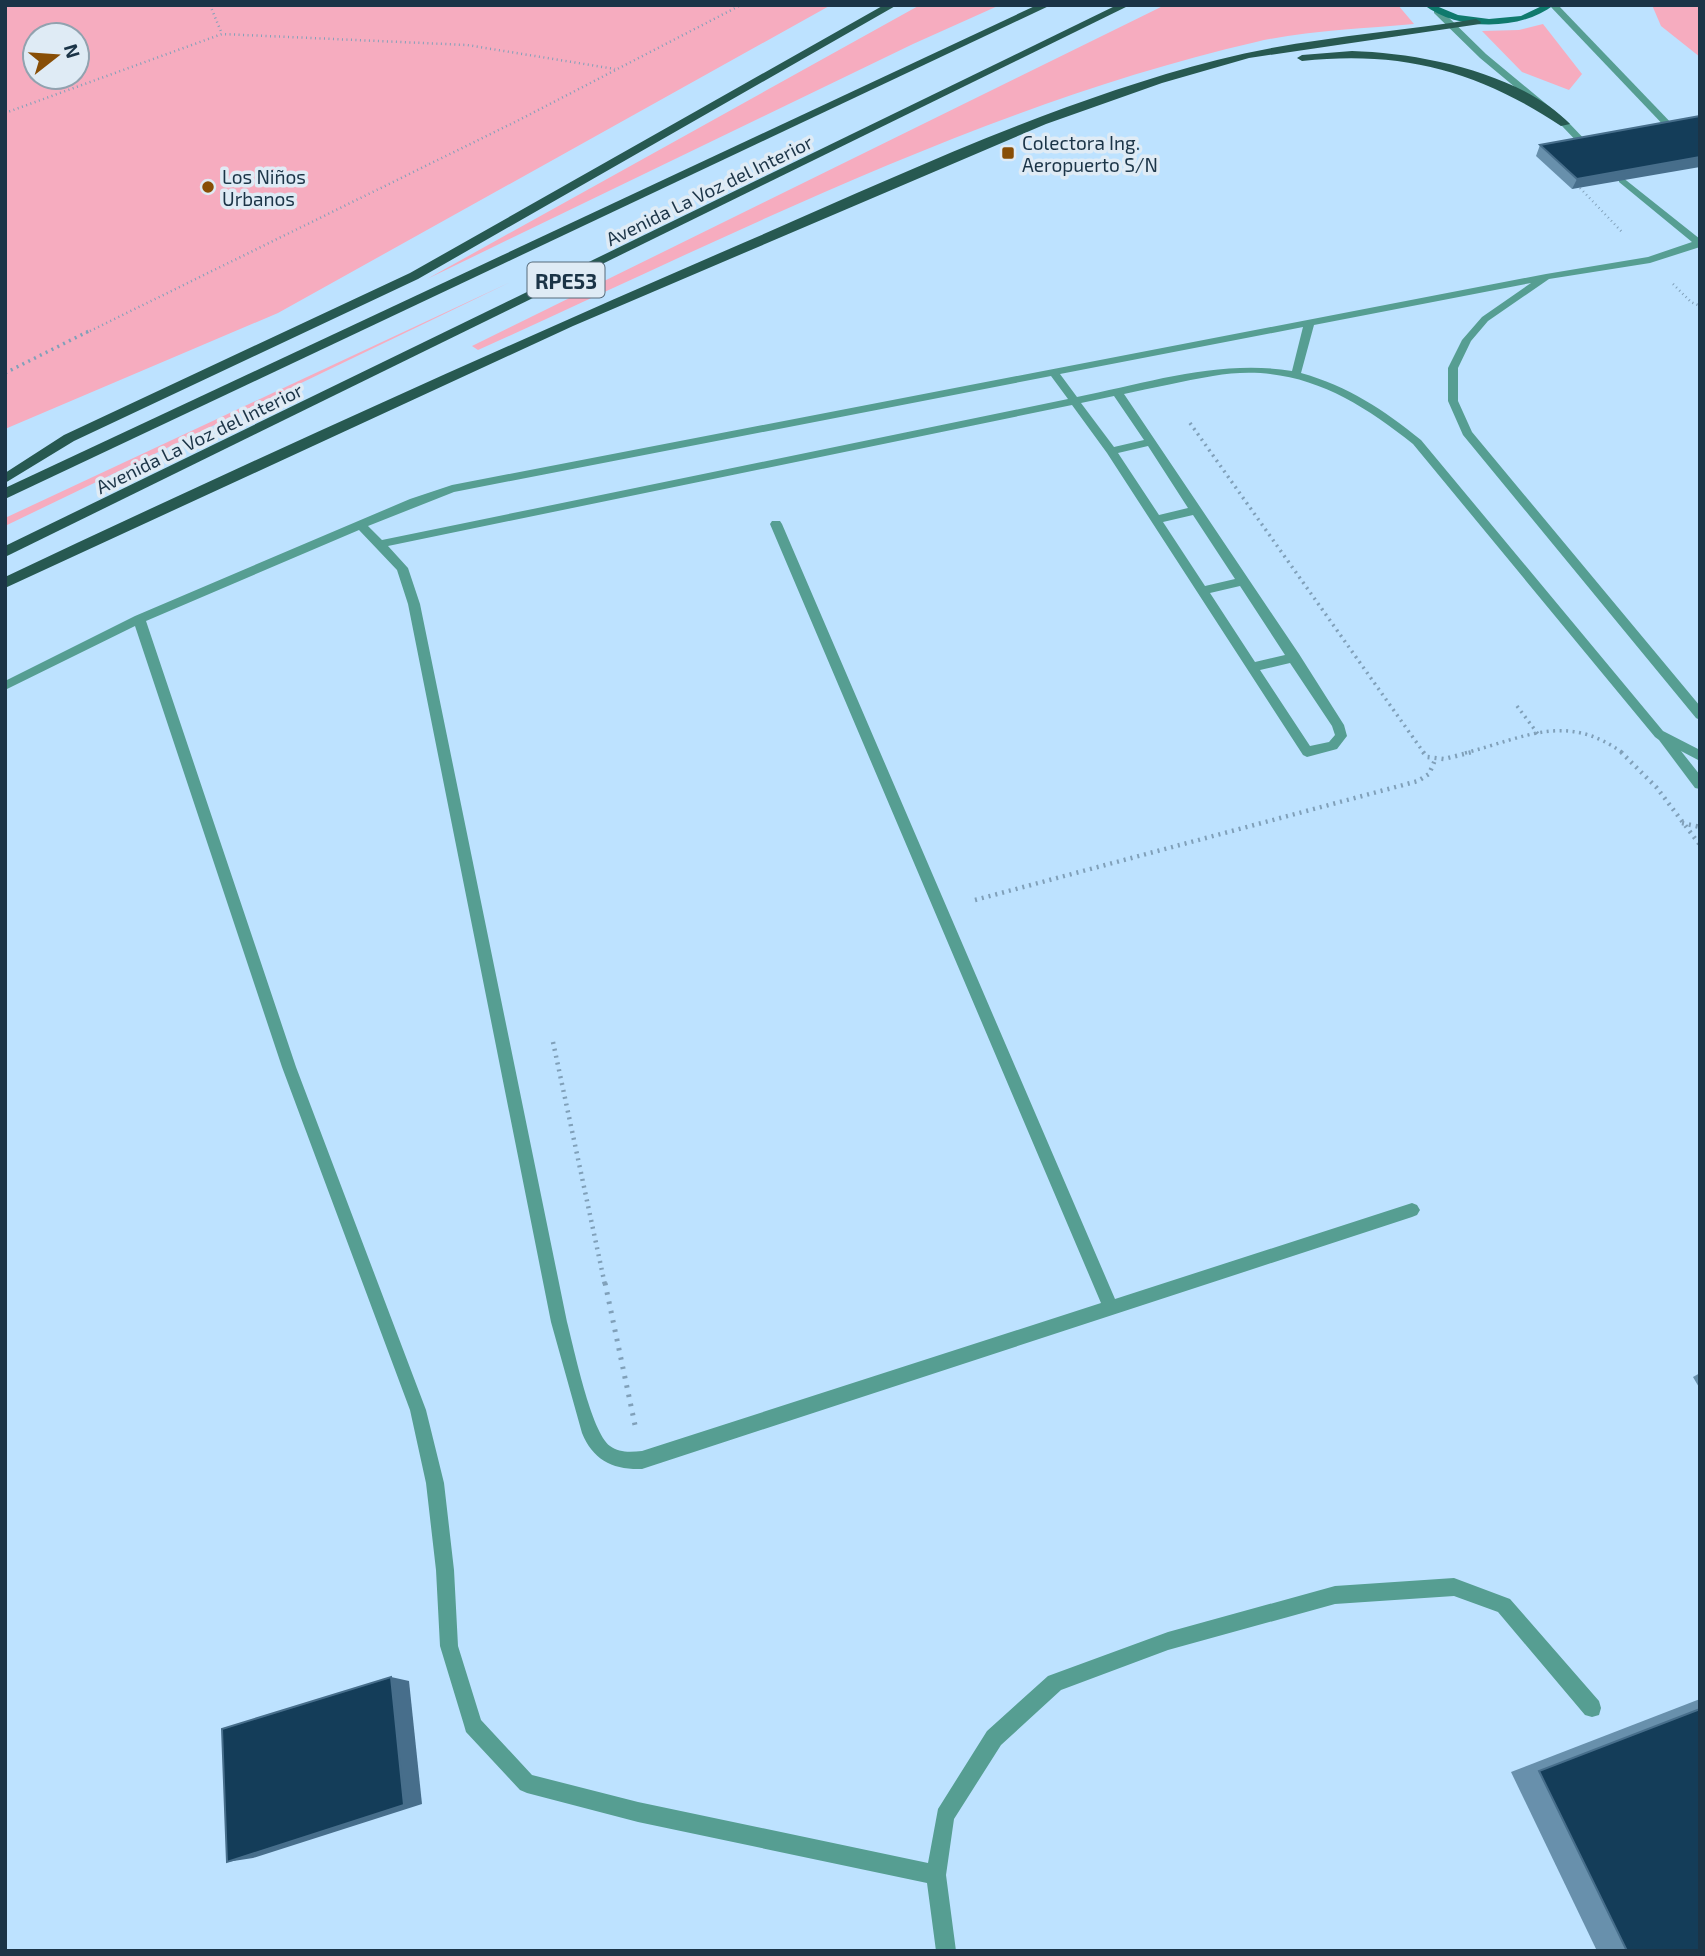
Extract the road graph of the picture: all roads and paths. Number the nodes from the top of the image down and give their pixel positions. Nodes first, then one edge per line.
1 (210, 5) edge
2 (741, 5) edge
3 (892, 5) edge
4 (1046, 5) edge
5 (1125, 5) edge
6 (1551, 5) edge
7 (1433, 8) edge
8 (1476, 22) junction
9 (1454, 26) junction
10 (222, 34) junction
11 (617, 70) junction
12 (1077, 108) junction
13 (5, 113) edge
14 (1565, 124) junction
15 (1673, 130) edge
16 (1586, 146) edge
17 (1622, 180) edge
18 (1699, 243) edge
19 (1546, 277) junction
20 (1309, 325) junction
21 (5, 373) edge
22 (1054, 373) junction
23 (1296, 374) junction
24 (1117, 392) junction
25 (1075, 401) junction
26 (1190, 423) dead end
27 (1151, 442) junction
28 (1111, 451) junction
29 (5, 479) edge
30 (5, 494) edge
31 (1197, 510) junction
32 (1156, 520) junction
33 (776, 524) dead end
34 (361, 525) junction
35 (380, 544) junction
36 (5, 552) edge
37 (1244, 581) junction
38 (5, 583) edge
39 (1202, 591) junction
40 (139, 620) junction
41 (1294, 657) junction
42 (1252, 667) junction
43 (5, 686) edge
44 (1517, 706) dead end
45 (1700, 715) edge
46 (1538, 734) junction
47 (1660, 734) junction
48 (1700, 756) edge
49 (1435, 760) junction
50 (1700, 783) edge
51 (1682, 822) junction
52 (1700, 827) edge
53 (1700, 845) edge
54 (981, 911) dead end
55 (553, 1042) dead end
56 (1412, 1210) dead end
57 (1111, 1308) junction
58 (642, 1460) junction
59 (1592, 1708) dead end
60 (936, 1875) junction
61 (946, 1951) edge

1 - 10 path
2 - 11 path
3 - 29 main road
4 - 30 main road, Avenida La Voz del Interior / RPE53
5 - 36 main road, Avenida La Voz del Interior / RPE53
6 - 8 main road
6 - 15 street
7 - 8 main road
7 - 9 street
8 - 9 main road
9 - 12 main road
9 - 14 street
10 - 11 path
10 - 13 path
11 - 21 path
12 - 14 main road
12 - 38 main road
14 - 16 street
17 - 18 street
18 - 19 street
19 - 20 street
19 - 45 street
20 - 22 street
20 - 23 street
22 - 25 street
22 - 34 street
23 - 24 street
23 - 47 street
24 - 25 street
24 - 27 street
25 - 28 street
25 - 35 street
26 - 49 path
27 - 28 street
27 - 31 street
28 - 32 street
31 - 32 street
31 - 37 street
32 - 39 street
33 - 57 street
34 - 35 street
34 - 40 street
35 - 58 street
37 - 39 street
37 - 41 street
39 - 42 street
40 - 43 street
40 - 60 street
41 - 42 street
41 - 42 street
44 - 46 path
46 - 49 path
46 - 51 path
47 - 48 street
47 - 50 street
49 - 54 path
51 - 52 path
51 - 53 path
55 - 58 path
56 - 57 street
57 - 58 street
59 - 60 street
60 - 61 street

